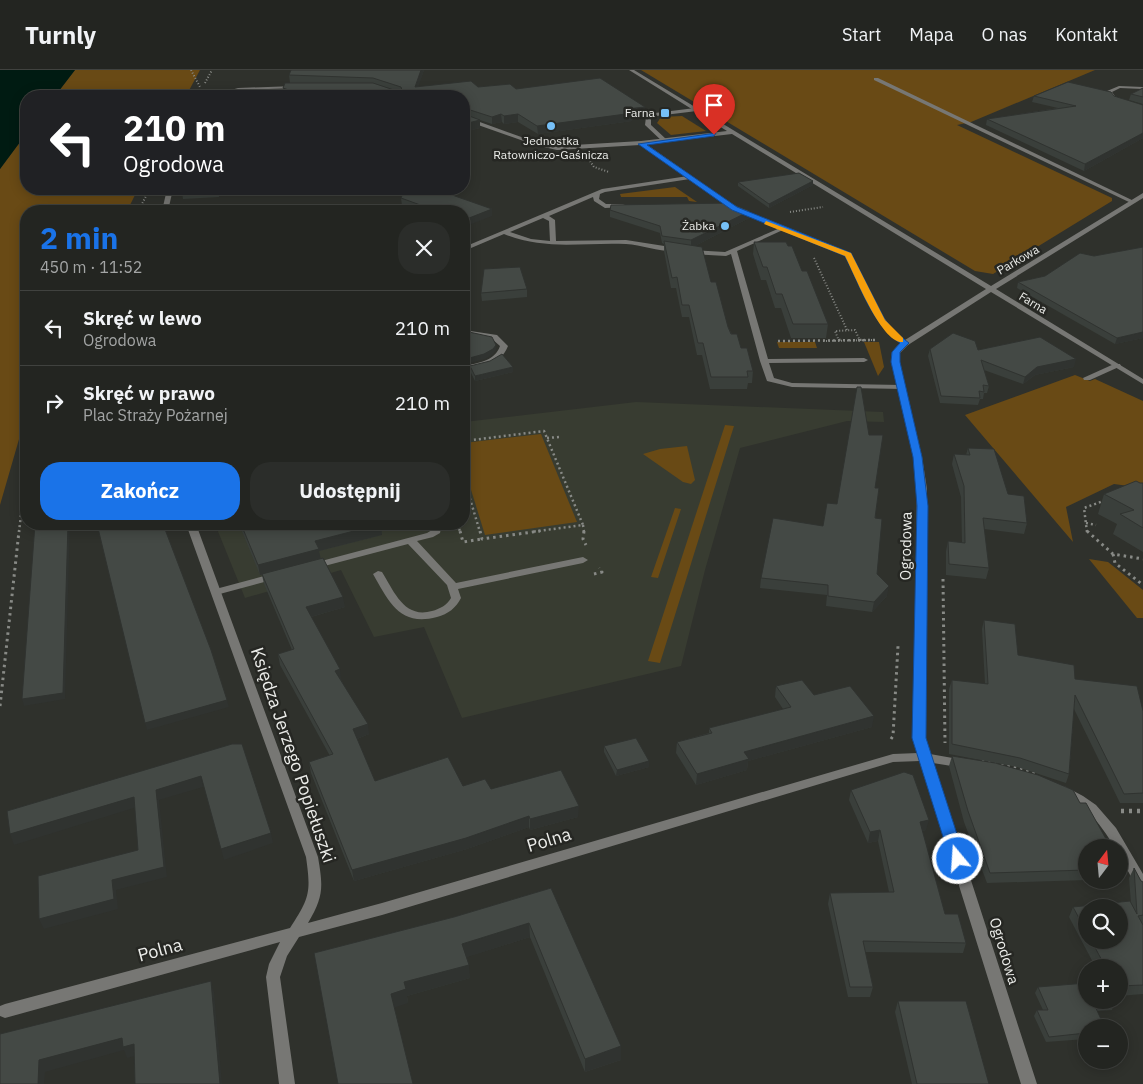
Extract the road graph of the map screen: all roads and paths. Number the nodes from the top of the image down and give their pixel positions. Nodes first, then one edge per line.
1 (631, 70) edge
2 (876, 80) dead end
3 (299, 88) edge
4 (1143, 88) edge
5 (234, 90) edge
6 (1143, 108) edge
7 (695, 110) junction
8 (470, 120) edge
9 (732, 132) junction
10 (665, 141) junction
11 (641, 144) junction
12 (688, 178) junction
13 (597, 193) junction
14 (1143, 195) edge
15 (1133, 202) junction
16 (728, 205) junction
17 (629, 206) edge
18 (716, 206) edge
19 (1143, 207) edge
20 (542, 215) junction
21 (782, 229) junction
22 (504, 232) junction
23 (553, 242) junction
24 (470, 246) edge
25 (734, 251) junction
26 (812, 253) dead end
27 (990, 289) junction
28 (847, 330) dead end
29 (470, 333) edge
30 (879, 340) dead end
31 (775, 341) dead end
32 (905, 343) junction
33 (864, 360) dead end
34 (764, 361) junction
35 (470, 366) edge
36 (1117, 366) junction
37 (1086, 378) dead end
38 (1143, 382) edge
39 (901, 387) junction
40 (559, 437) dead end
41 (547, 438) junction
42 (470, 440) edge
43 (1109, 499) edge
44 (470, 503) edge
45 (1086, 523) junction
46 (20, 525) edge
47 (1096, 525) dead end
48 (192, 530) edge
49 (436, 530) edge
50 (460, 530) edge
51 (482, 539) junction
52 (410, 541) junction
53 (1113, 554) junction
54 (1143, 559) edge
55 (583, 560) dead end
56 (306, 568) edge
57 (943, 571) dead end
58 (286, 573) edge
59 (378, 574) dead end
60 (1143, 585) edge
61 (453, 586) junction
62 (216, 592) junction
63 (898, 636) dead end
64 (0, 706) edge
65 (886, 742) dead end
66 (924, 756) junction
67 (946, 760) junction
68 (977, 763) joint
69 (1038, 775) edge
70 (1053, 786) edge
71 (1115, 805) dead end
72 (1143, 811) edge
73 (1143, 886) edge
74 (294, 933) junction
75 (5, 1011) dead end
76 (287, 1084) edge
77 (1029, 1084) edge

1 - 7 street, Farna
2 - 15 street
3 - 5 street
4 - 6 street
7 - 9 street, Farna
7 - 10 street
8 - 11 street
9 - 10 street
9 - 27 street, Farna
10 - 11 street
11 - 12 street
12 - 13 street
12 - 16 street
13 - 17 street
13 - 20 street
14 - 15 street, Parkowa
15 - 19 street
15 - 27 street, Parkowa
16 - 18 street
16 - 21 street
20 - 22 street
20 - 23 street
21 - 25 street
21 - 32 street
22 - 23 street
22 - 24 street
23 - 25 street
25 - 34 street
26 - 28 path
27 - 32 street, Parkowa
27 - 36 street, Farna
29 - 35 street
30 - 31 path
32 - 39 street, Ogrodowa
33 - 34 street
34 - 39 street
36 - 37 street
36 - 38 street, Farna
39 - 66 street, Ogrodowa
40 - 41 path
41 - 42 path
41 - 51 path
43 - 45 path
44 - 51 path
45 - 47 path
45 - 53 path
46 - 64 path
48 - 62 street, Księdza Jerzego Popiełuszki
49 - 52 street
50 - 51 path
52 - 56 street
52 - 61 street
53 - 54 path
53 - 60 path
55 - 61 street
57 - 67 path
58 - 62 street
59 - 61 street
62 - 74 street, Księdza Jerzego Popiełuszki
63 - 65 path
66 - 67 street, Polna
66 - 74 street, Polna
66 - 77 street, Ogrodowa
67 - 68 street, Polna
68 - 69 path
70 - 73 street
71 - 72 path
74 - 75 street, Polna
74 - 76 street, Księdza Jerzego Popiełuszki

